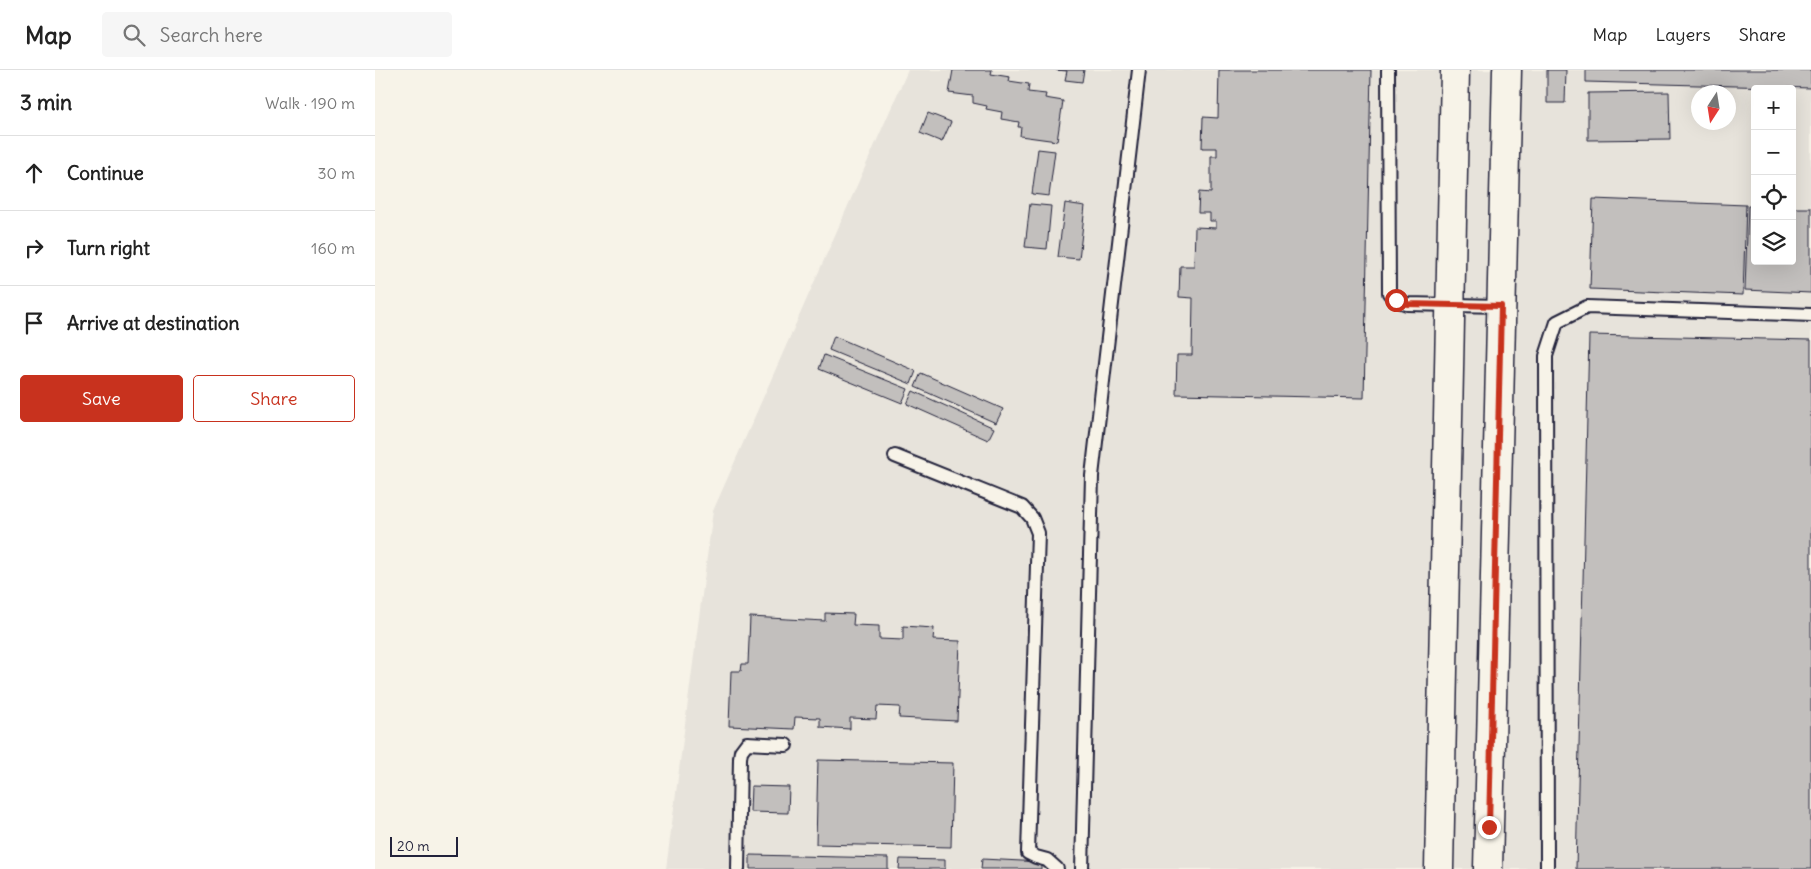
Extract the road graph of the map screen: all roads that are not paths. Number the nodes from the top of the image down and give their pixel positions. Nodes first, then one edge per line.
1 (1139, 70) edge
2 (1388, 70) edge
3 (1455, 70) edge
4 (1507, 70) edge
5 (1450, 304) junction
6 (1501, 306) junction
7 (1811, 315) edge
8 (895, 456) dead end
9 (787, 745) dead end
10 (738, 869) edge
11 (1057, 869) edge
12 (1082, 869) edge
13 (1439, 869) edge
14 (1488, 869) edge
15 (1547, 869) edge

1 - 12 lane
2 - 5 lane
3 - 5 street
4 - 6 street
5 - 6 lane
5 - 13 street
6 - 14 street
7 - 15 lane
8 - 11 lane
9 - 10 lane

